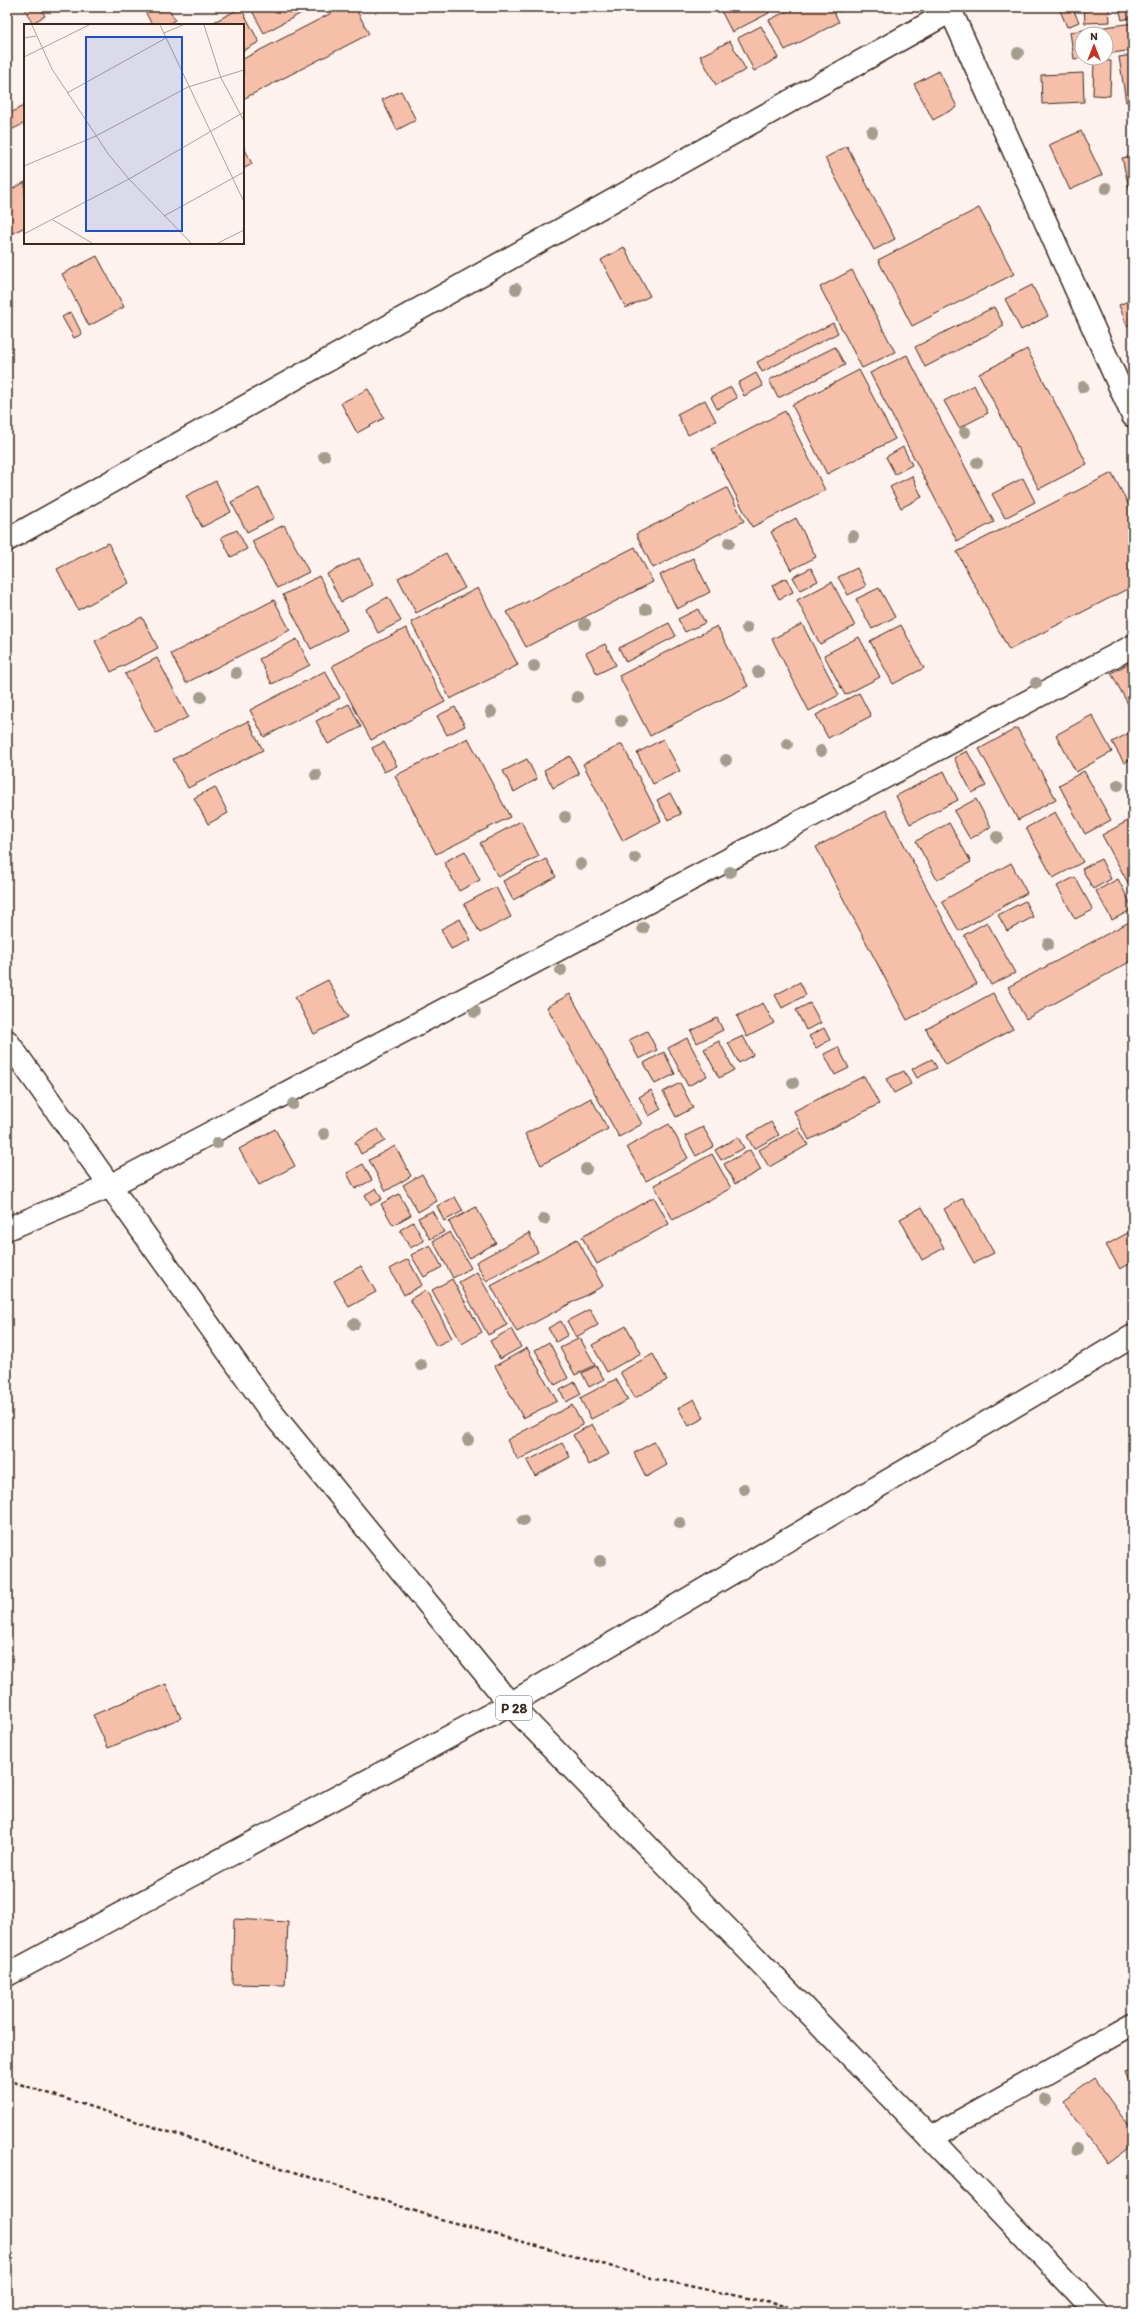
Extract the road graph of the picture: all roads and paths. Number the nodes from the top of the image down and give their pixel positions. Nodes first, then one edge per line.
1 (950, 9) edge
2 (1133, 416) edge
3 (7, 540) edge
4 (1133, 646) edge
5 (7, 1041) edge
6 (110, 1186) junction
7 (7, 1229) edge
8 (1133, 1336) edge
9 (510, 1704) junction
10 (7, 1975) edge
11 (1133, 2024) edge
12 (7, 2080) edge
13 (930, 2138) junction
14 (814, 2312) edge
15 (1095, 2312) edge

1 - 2 street
1 - 3 street
4 - 6 street
5 - 6 street, P 28
6 - 7 street
6 - 9 street, P 28
8 - 9 street
9 - 10 street
9 - 13 street, P 28
11 - 13 street
12 - 14 path
13 - 15 street, P 28

